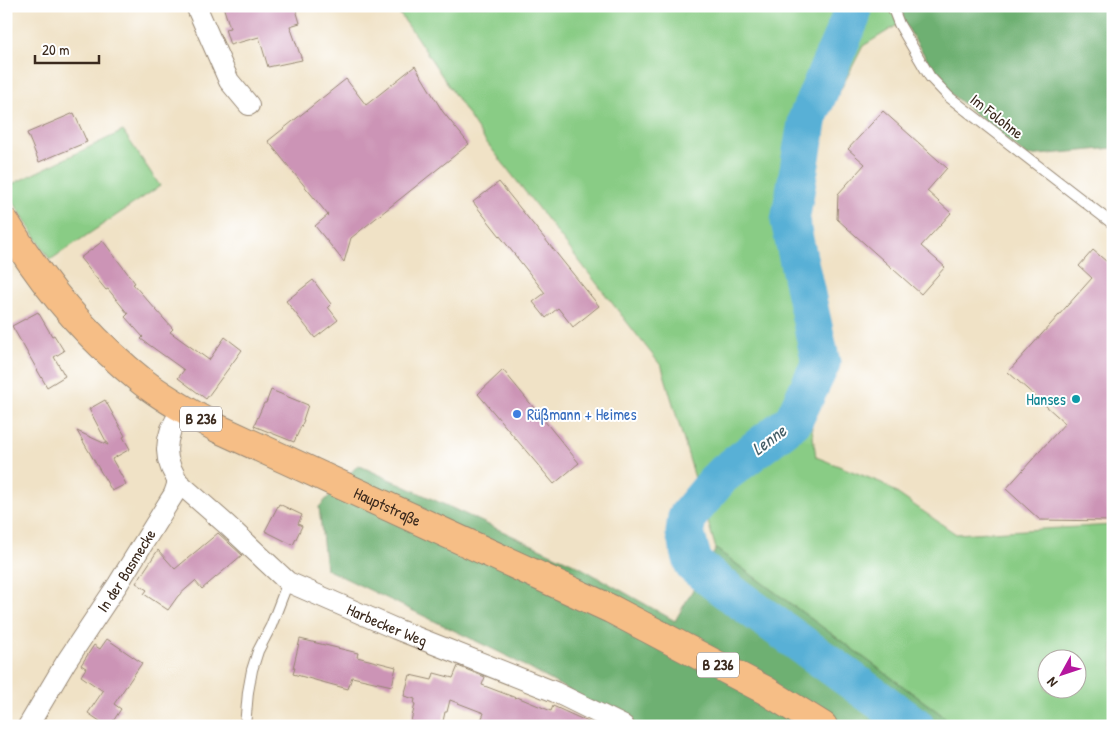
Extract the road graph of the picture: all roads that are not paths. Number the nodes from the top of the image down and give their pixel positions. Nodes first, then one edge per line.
1 (196, 6) edge
2 (892, 6) edge
3 (250, 106) dead end
4 (6, 223) edge
5 (1113, 224) edge
6 (182, 408) junction
7 (178, 482) junction
8 (288, 582) junction
9 (28, 726) edge
10 (245, 726) edge
11 (624, 726) edge
12 (822, 726) edge

1 - 3 street
2 - 5 lane, Im Folohne
4 - 6 main road, Hauptstraße / B 236
6 - 7 street
6 - 12 main road, Hauptstraße / B 236
7 - 8 street, Harbecker Weg
7 - 9 street, In der Basmecke
8 - 10 lane
8 - 11 street, Harbecker Weg

